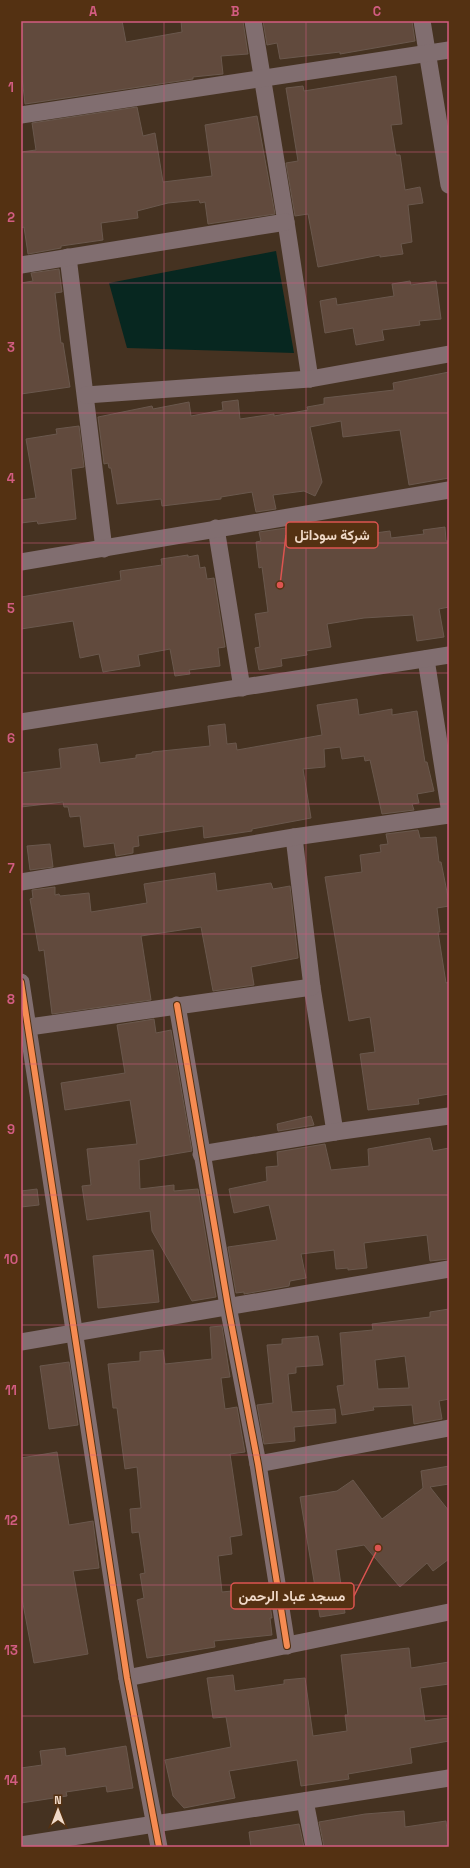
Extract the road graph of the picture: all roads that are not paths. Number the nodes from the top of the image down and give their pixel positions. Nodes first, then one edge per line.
1 (253, 21) edge
2 (422, 21) edge
3 (449, 50) edge
4 (428, 53) junction
5 (262, 79) junction
6 (21, 115) edge
7 (449, 185) edge
8 (286, 222) junction
9 (68, 258) junction
10 (21, 265) edge
11 (449, 354) edge
12 (310, 379) junction
13 (86, 396) junction
14 (449, 490) edge
15 (216, 528) junction
16 (104, 549) junction
17 (21, 562) edge
18 (449, 655) edge
19 (426, 658) junction
20 (242, 688) junction
21 (21, 722) edge
22 (449, 807) edge
23 (449, 815) edge
24 (294, 837) junction
25 (21, 882) edge
26 (21, 982) edge
27 (312, 987) junction
28 (177, 1005) junction
29 (29, 1027) junction
30 (449, 1116) edge
31 (335, 1132) junction
32 (201, 1154) junction
33 (449, 1269) edge
34 (228, 1306) junction
35 (74, 1333) junction
36 (21, 1342) edge
37 (449, 1428) edge
38 (258, 1464) junction
39 (449, 1612) edge
40 (287, 1646) junction
41 (127, 1678) junction
42 (449, 1778) edge
43 (305, 1801) junction
44 (156, 1824) junction
45 (21, 1846) edge
46 (159, 1847) edge
47 (314, 1847) edge

1 - 5 street
2 - 4 street
3 - 4 street
4 - 5 street
4 - 7 street
5 - 6 street
5 - 8 street
8 - 9 street
8 - 12 street
9 - 10 street
9 - 13 street
11 - 12 street
12 - 13 street
13 - 16 street
14 - 15 street
15 - 16 street
15 - 20 street
16 - 17 street
18 - 19 street
19 - 20 street
19 - 22 street
20 - 21 street
23 - 24 street
24 - 25 street
24 - 27 street
26 - 29 street
27 - 28 street
27 - 31 street
28 - 29 street
28 - 32 street
29 - 35 street
30 - 31 street
31 - 32 street
32 - 34 street
33 - 34 street
34 - 35 street
34 - 38 street
35 - 36 street
35 - 41 street
37 - 38 street
38 - 40 street
39 - 40 street
40 - 41 street
41 - 44 street
42 - 43 street
43 - 44 street
43 - 47 street
44 - 45 street
44 - 46 street

